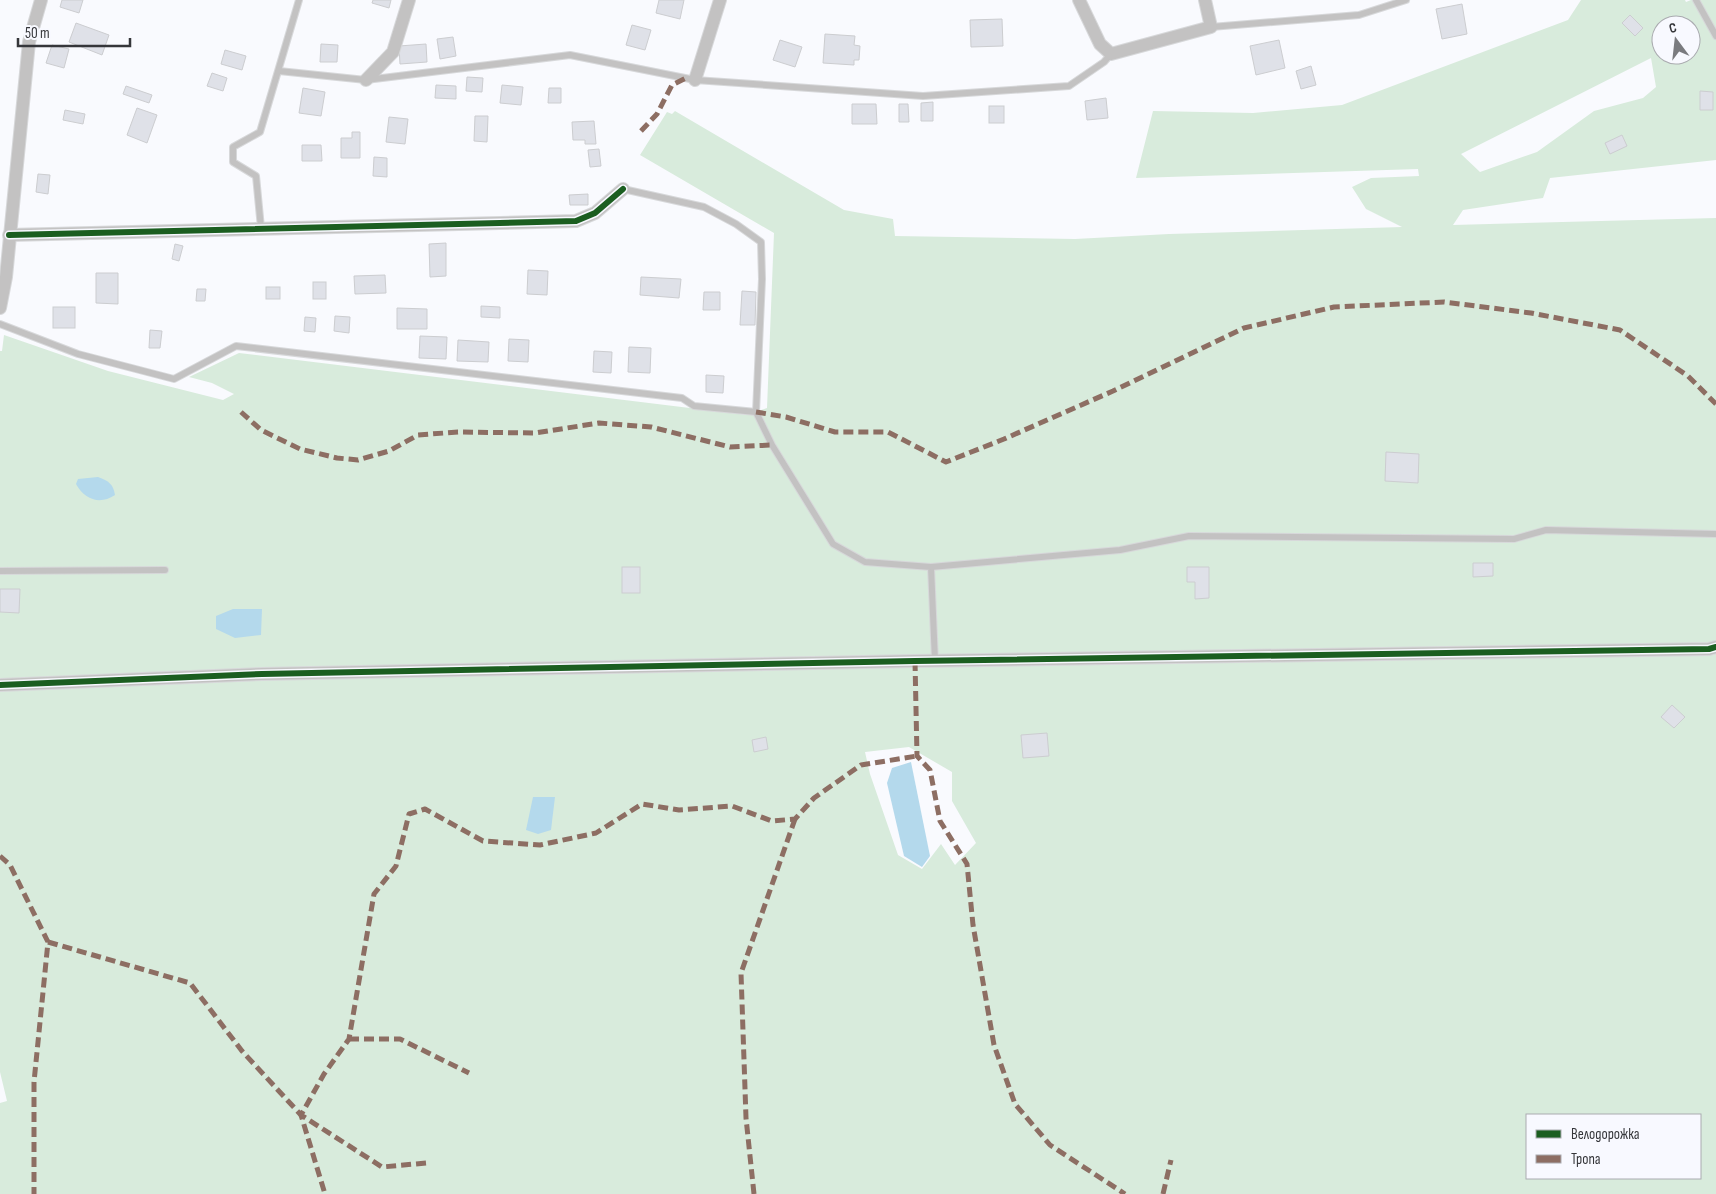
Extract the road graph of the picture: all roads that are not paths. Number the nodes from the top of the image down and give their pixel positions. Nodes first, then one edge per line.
1 (41, 0) edge
2 (299, 0) edge
3 (409, 0) edge
4 (720, 0) edge
5 (1079, 0) edge
6 (1205, 0) edge
7 (1406, 0) edge
8 (1696, 0) edge
9 (1211, 27) junction
10 (1716, 36) edge
11 (1111, 54) junction
12 (279, 71) junction
13 (366, 80) junction
14 (695, 80) junction
15 (623, 189) joint
16 (261, 228) junction
17 (5, 235) edge
18 (0, 308) edge
19 (0, 324) edge
20 (756, 412) junction
21 (1716, 534) edge
22 (932, 566) junction
23 (165, 570) dead end
24 (0, 571) edge
25 (1716, 647) edge
26 (935, 660) junction
27 (0, 685) edge

1 - 17 street
2 - 12 lane
3 - 13 street
4 - 14 street
5 - 11 street
6 - 9 street
7 - 9 lane
8 - 10 lane
9 - 11 street
11 - 14 lane
12 - 13 lane
12 - 16 lane
13 - 14 lane
15 - 16 street
15 - 20 lane
16 - 17 street
17 - 18 street
19 - 20 lane
20 - 22 lane
21 - 22 lane
22 - 26 lane
23 - 24 lane
25 - 26 street
26 - 27 street

